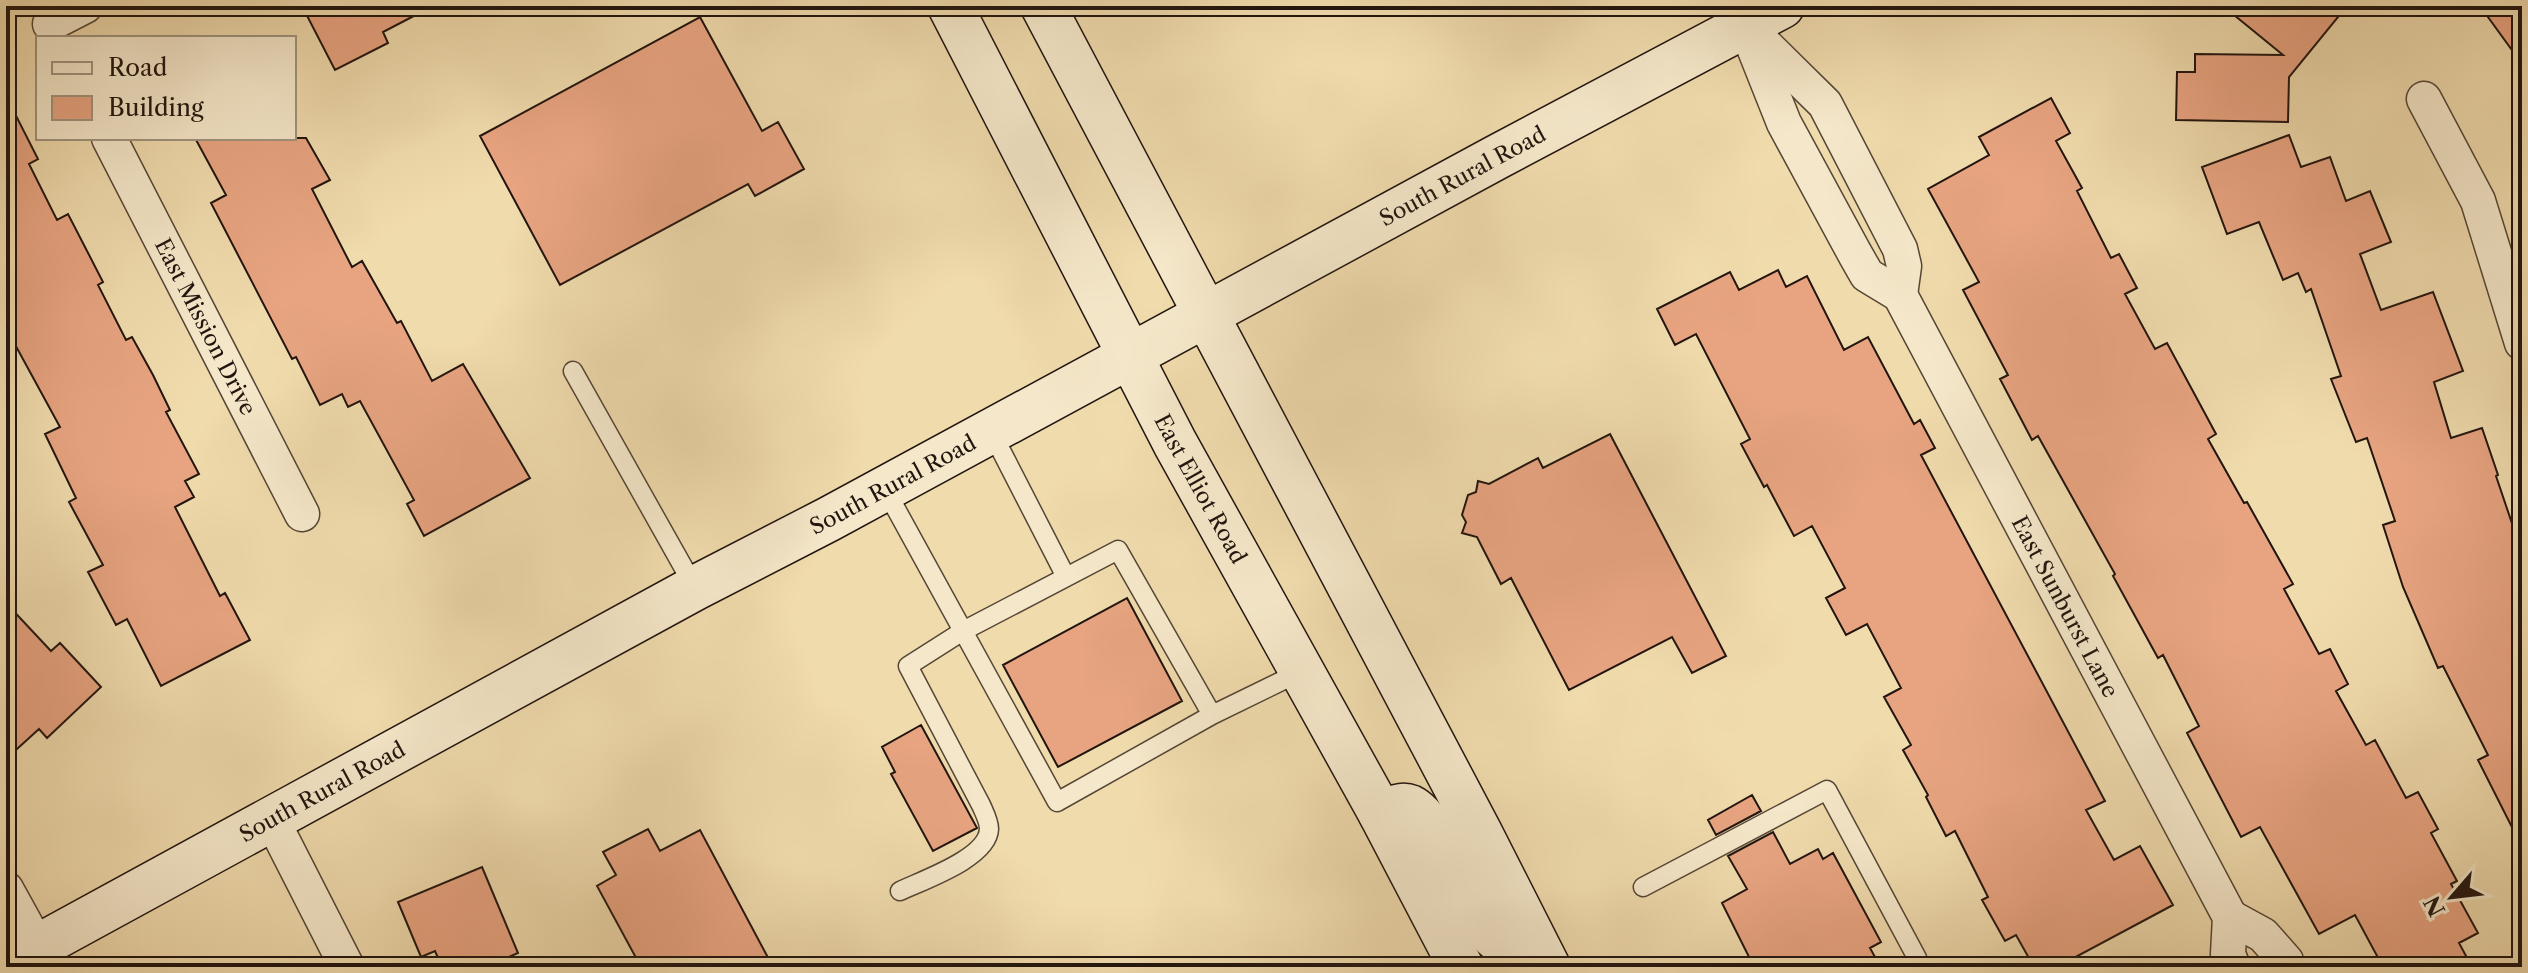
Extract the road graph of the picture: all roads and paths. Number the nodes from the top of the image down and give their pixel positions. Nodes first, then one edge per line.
1 (85, 6) edge
2 (950, 6) edge
3 (1043, 6) edge
4 (1764, 16) edge
5 (50, 23) edge
6 (2424, 99) dead end
7 (110, 140) edge
8 (1900, 295) junction
9 (1206, 315) junction
10 (2522, 343) edge
11 (1132, 355) junction
12 (573, 371) dead end
13 (991, 431) junction
14 (885, 489) junction
15 (302, 514) dead end
16 (1066, 577) junction
17 (695, 588) junction
18 (963, 631) junction
19 (1302, 671) junction
20 (1212, 715) junction
21 (1381, 814) junction
22 (271, 818) junction
23 (1643, 887) dead end
24 (6, 889) edge
25 (900, 891) dead end
26 (2230, 917) junction
27 (22, 956) edge
28 (347, 967) edge
29 (1461, 967) edge
30 (1534, 967) edge
31 (1548, 967) edge
32 (1914, 967) edge
33 (2233, 967) edge
34 (2288, 967) edge

1 - 5 street
2 - 11 main road, East Elliot Road
3 - 9 main road
4 - 8 street
4 - 8 street, East Sunburst Lane
4 - 9 main road, South Rural Road
6 - 10 street
7 - 15 street, East Mission Drive
8 - 26 street, East Sunburst Lane
9 - 11 main road, South Rural Road
9 - 31 main road
11 - 13 main road, South Rural Road
11 - 19 main road, East Elliot Road
12 - 17 lane
13 - 14 main road, South Rural Road
13 - 16 lane
14 - 17 main road, South Rural Road
14 - 18 lane
16 - 18 lane
16 - 20 lane
17 - 22 main road, South Rural Road
18 - 20 lane
18 - 25 lane
19 - 20 lane
19 - 21 main road, East Elliot Road
21 - 29 main road, East Elliot Road
21 - 30 main road
22 - 27 main road, South Rural Road
22 - 28 street
23 - 32 lane
24 - 27 street
26 - 33 street, East Sunburst Lane
26 - 34 street

